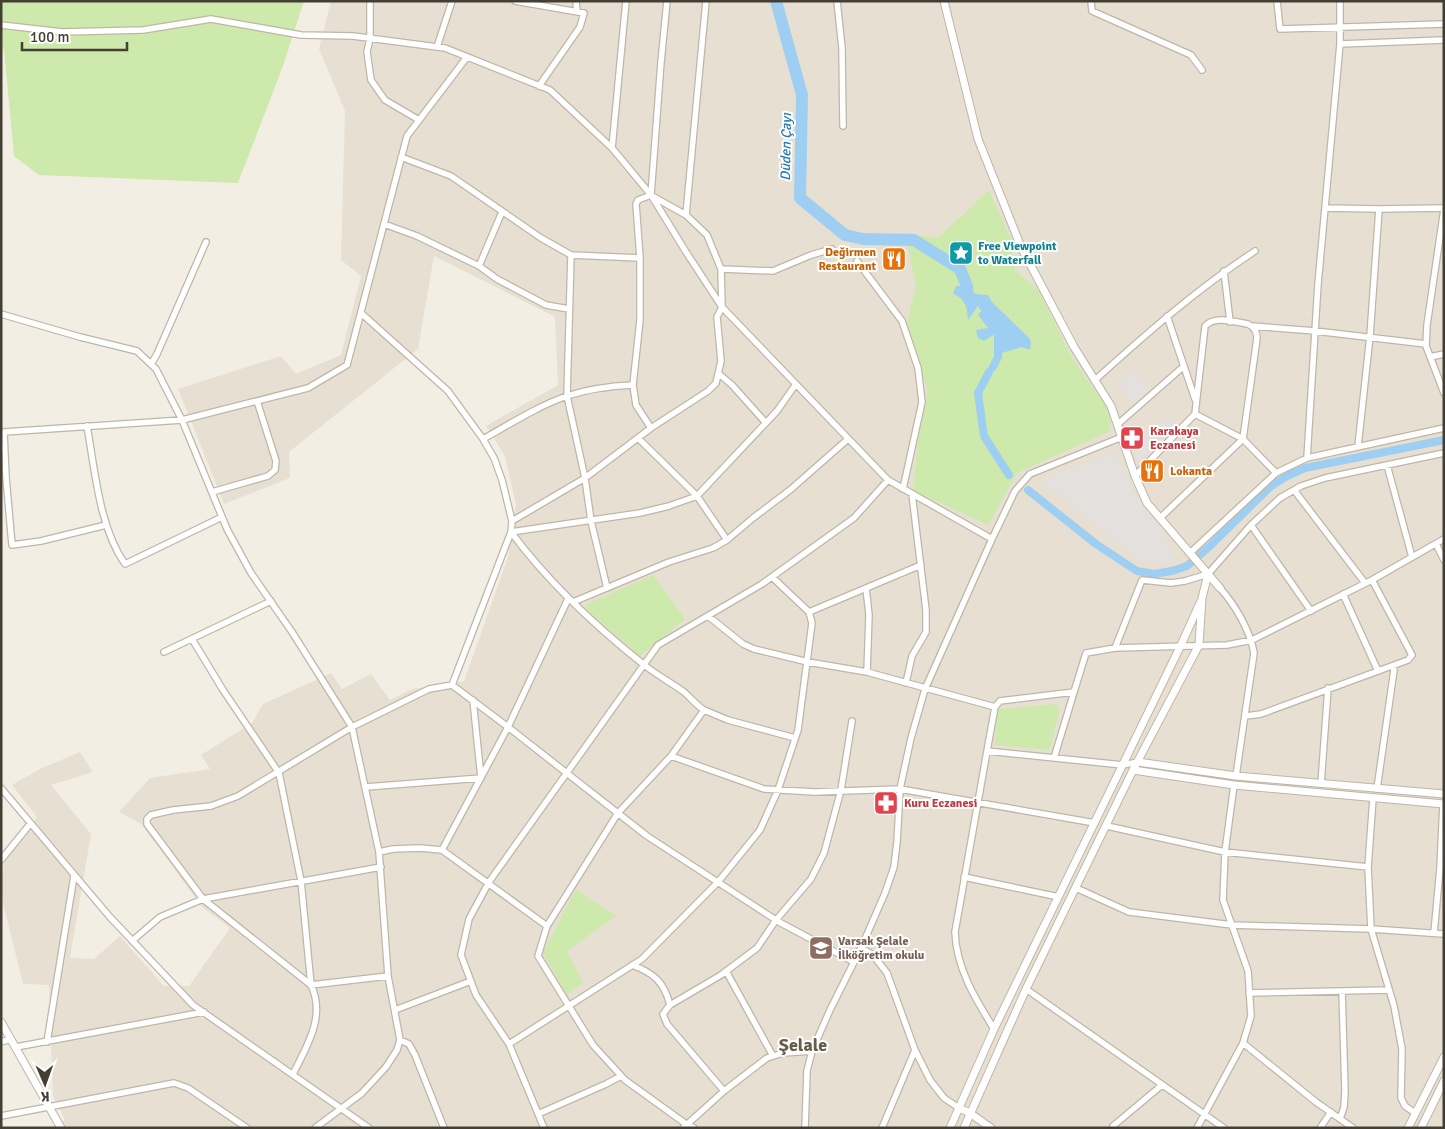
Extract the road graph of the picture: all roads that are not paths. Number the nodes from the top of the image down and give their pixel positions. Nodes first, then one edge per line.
1 (370, 1) edge
2 (452, 1) edge
3 (515, 1) edge
4 (576, 1) edge
5 (626, 1) edge
6 (667, 1) edge
7 (706, 1) edge
8 (837, 1) edge
9 (944, 1) edge
10 (1091, 1) edge
11 (1277, 1) edge
12 (1340, 1) edge
13 (577, 12) junction
14 (1444, 24) edge
15 (1, 25) edge
16 (1340, 28) junction
17 (370, 38) junction
18 (1444, 40) edge
19 (1340, 44) junction
20 (437, 47) junction
21 (467, 56) junction
22 (1202, 70) dead end
23 (539, 86) junction
24 (419, 120) junction
25 (843, 126) dead end
26 (612, 148) junction
27 (402, 157) junction
28 (650, 195) junction
29 (1325, 208) junction
30 (1444, 208) edge
31 (1379, 209) junction
32 (502, 212) junction
33 (686, 214) junction
34 (384, 224) junction
35 (206, 242) dead end
36 (832, 249) dead end
37 (1255, 251) dead end
38 (571, 255) junction
39 (640, 258) junction
40 (856, 261) dead end
41 (479, 266) junction
42 (721, 269) junction
43 (1224, 271) junction
44 (722, 307) junction
45 (569, 308) junction
46 (361, 312) junction
47 (1, 314) edge
48 (1166, 316) junction
49 (1230, 322) junction
50 (1252, 326) junction
51 (1315, 331) junction
52 (1370, 336) junction
53 (1426, 344) junction
54 (1444, 354) edge
55 (1430, 357) junction
56 (151, 364) junction
57 (1184, 366) junction
58 (719, 374) junction
59 (1095, 380) junction
60 (796, 384) junction
61 (633, 385) junction
62 (1444, 393) edge
63 (567, 396) junction
64 (257, 401) junction
65 (1196, 402) junction
66 (1195, 414) junction
67 (182, 420) junction
68 (766, 423) junction
69 (1118, 424) junction
70 (87, 426) junction
71 (651, 428) junction
72 (1444, 428) edge
73 (638, 438) junction
74 (848, 438) junction
75 (1122, 438) junction
76 (483, 439) junction
77 (1243, 439) junction
78 (1358, 446) junction
79 (1444, 453) edge
80 (1307, 458) junction
81 (1387, 465) junction
82 (1276, 473) junction
83 (1135, 476) junction
84 (585, 478) junction
85 (888, 480) junction
86 (903, 489) junction
87 (1294, 490) junction
88 (212, 492) junction
89 (912, 494) junction
90 (697, 496) junction
91 (222, 517) junction
92 (1160, 518) junction
93 (512, 521) junction
94 (591, 521) junction
95 (106, 525) junction
96 (1251, 525) junction
97 (511, 532) junction
98 (992, 538) junction
99 (1444, 539) edge
100 (727, 540) junction
101 (1436, 544) junction
102 (1193, 554) junction
103 (1412, 557) junction
104 (1444, 560) edge
105 (921, 564) junction
106 (1206, 570) junction
107 (772, 577) junction
108 (1372, 580) junction
109 (1365, 584) junction
110 (607, 588) junction
111 (866, 588) junction
112 (1220, 588) joint
113 (1343, 594) junction
114 (1202, 598) junction
115 (271, 601) junction
116 (571, 601) junction
117 (1311, 611) junction
118 (809, 612) junction
119 (708, 616) junction
120 (192, 638) junction
121 (1252, 640) junction
122 (1181, 645) junction
123 (1199, 645) junction
124 (1115, 648) junction
125 (164, 652) dead end
126 (808, 662) junction
127 (644, 665) junction
128 (1393, 666) junction
129 (1378, 671) junction
130 (866, 672) junction
131 (906, 683) junction
132 (452, 685) junction
133 (1328, 688) junction
134 (925, 689) junction
135 (1074, 692) junction
136 (473, 700) junction
137 (995, 707) junction
138 (704, 710) junction
139 (1246, 716) junction
140 (852, 721) dead end
141 (352, 727) junction
142 (508, 727) junction
143 (795, 738) junction
144 (988, 751) junction
145 (671, 756) junction
146 (1054, 758) junction
147 (1138, 762) junction
148 (1123, 765) junction
149 (1133, 770) junction
150 (278, 773) junction
151 (567, 773) junction
152 (1236, 776) junction
153 (481, 778) junction
154 (1321, 784) junction
155 (1234, 785) junction
156 (366, 787) junction
157 (1, 788) edge
158 (900, 789) junction
159 (1377, 789) junction
160 (778, 790) junction
161 (841, 790) junction
162 (1444, 794) edge
163 (1373, 798) junction
164 (977, 803) junction
165 (1443, 804) edge
166 (618, 814) junction
167 (1095, 823) junction
168 (30, 824) junction
169 (1107, 826) junction
170 (442, 850) junction
171 (380, 852) junction
172 (1225, 852) junction
173 (1, 860) edge
174 (381, 867) junction
175 (1368, 867) junction
176 (1442, 869) edge
177 (74, 876) junction
178 (964, 877) junction
179 (301, 881) junction
180 (718, 882) junction
181 (488, 883) junction
182 (1076, 888) junction
183 (1059, 897) junction
184 (203, 899) junction
185 (776, 920) junction
186 (1232, 925) junction
187 (547, 926) junction
188 (1372, 929) junction
189 (1434, 933) junction
190 (1444, 934) edge
191 (132, 941) junction
192 (861, 948) junction
193 (854, 962) junction
194 (632, 965) junction
195 (726, 971) junction
196 (388, 976) junction
197 (470, 981) junction
198 (311, 985) junction
199 (1026, 990) junction
200 (1389, 990) junction
201 (1342, 991) junction
202 (1249, 993) junction
203 (670, 1005) junction
204 (568, 1006) junction
205 (394, 1010) junction
206 (204, 1012) junction
207 (1, 1022) edge
208 (994, 1029) junction
209 (11, 1039) junction
210 (400, 1040) junction
211 (1, 1042) edge
212 (47, 1042) junction
213 (1242, 1043) junction
214 (509, 1044) junction
215 (16, 1047) junction
216 (915, 1050) junction
217 (812, 1051) junction
218 (772, 1056) junction
219 (1444, 1057) edge
220 (294, 1074) junction
221 (621, 1076) junction
222 (1162, 1085) junction
223 (1442, 1086) edge
224 (724, 1091) junction
225 (50, 1106) junction
226 (959, 1108) junction
227 (342, 1109) junction
228 (1331, 1112) junction
229 (970, 1113) junction
230 (1415, 1113) junction
231 (538, 1114) junction
232 (1204, 1114) junction
233 (1, 1116) edge
234 (1340, 1119) junction
235 (685, 1126) edge
236 (989, 1127) edge
237 (1112, 1127) edge
238 (61, 1128) edge
239 (247, 1128) edge
240 (315, 1128) edge
241 (369, 1128) edge
242 (444, 1128) edge
243 (544, 1128) edge
244 (694, 1128) edge
245 (805, 1128) edge
246 (882, 1128) edge
247 (950, 1128) edge
248 (964, 1128) edge
249 (1197, 1128) edge
250 (1224, 1128) edge
251 (1320, 1128) edge
252 (1353, 1128) edge
253 (1408, 1128) edge
254 (1421, 1128) edge

1 - 17 street
2 - 20 street
3 - 13 street
4 - 13 street
5 - 26 street
6 - 28 street
7 - 33 street
8 - 25 street
9 - 59 street
10 - 22 street
11 - 16 street
12 - 16 street
13 - 23 street
14 - 16 street
15 - 17 street
16 - 19 street
17 - 20 street
17 - 24 street
18 - 19 street
19 - 29 street
20 - 21 street
21 - 23 street
21 - 24 street
23 - 26 street
24 - 27 street
26 - 28 street
27 - 32 street
27 - 34 street
28 - 33 street
28 - 39 street
28 - 44 street
29 - 31 street
29 - 51 street
30 - 31 street
30 - 53 street
31 - 52 street
32 - 38 street
32 - 41 street
33 - 42 street
34 - 41 street
34 - 46 street
35 - 56 street
36 - 42 street
37 - 43 street
38 - 39 street
38 - 45 street
39 - 61 street
40 - 86 street
41 - 45 street
42 - 44 street
43 - 48 street
43 - 49 street
44 - 58 street
44 - 60 street
45 - 63 street
46 - 64 street
46 - 76 street
47 - 56 street
48 - 57 street
48 - 59 street
49 - 50 street
49 - 65 street
50 - 51 street
50 - 77 street
51 - 52 street
51 - 80 street
52 - 53 street
52 - 78 street
53 - 55 street
54 - 55 street
55 - 62 street
56 - 67 street
57 - 65 street
57 - 69 street
58 - 68 street
58 - 71 street
59 - 69 street
60 - 68 street
60 - 74 street
61 - 63 street
61 - 71 street
63 - 76 street
63 - 84 street
64 - 67 street
64 - 88 street
65 - 66 street
66 - 77 street
66 - 83 street
67 - 70 street
67 - 88 street
68 - 90 street
69 - 75 street
70 - 95 street
70 - 95 street
71 - 73 street
72 - 78 street
73 - 84 street
73 - 90 street
74 - 85 street
74 - 100 street
75 - 83 street
75 - 98 street
76 - 93 street
77 - 82 street
77 - 92 street
78 - 80 street
79 - 81 street
80 - 82 street
81 - 87 street
81 - 103 street
82 - 102 street
83 - 92 street
84 - 93 street
84 - 94 street
85 - 86 street
85 - 107 street
86 - 89 street
87 - 96 street
87 - 109 street
88 - 91 street
89 - 98 street
89 - 105 street
90 - 94 street
90 - 100 street
91 - 95 street
91 - 115 street
92 - 102 street
93 - 97 street
94 - 97 street
94 - 110 street
96 - 106 street
96 - 117 street
97 - 116 street
97 - 132 street
98 - 134 street
99 - 101 street
100 - 110 street
101 - 103 street
101 - 104 street
102 - 106 street
103 - 108 street
105 - 111 street
105 - 131 street
106 - 112 street
106 - 114 street
106 - 124 street
107 - 118 street
107 - 119 street
108 - 109 street
108 - 128 street
109 - 113 street
110 - 116 street
111 - 118 street
111 - 130 street
112 - 121 street
113 - 117 street
113 - 129 street
114 - 122 street
114 - 123 street
115 - 120 street
115 - 141 street
116 - 127 street
116 - 142 street
117 - 121 street
118 - 126 street
119 - 126 street
119 - 127 street
120 - 125 street
120 - 150 street
121 - 123 street
121 - 139 street
122 - 123 street
122 - 124 street
122 - 148 street
123 - 147 street
124 - 135 street
126 - 130 street
126 - 143 street
127 - 138 street
127 - 151 street
128 - 129 street
128 - 159 street
129 - 133 street
130 - 131 street
131 - 134 street
132 - 136 street
132 - 141 street
133 - 139 street
133 - 154 street
134 - 137 street
134 - 158 street
135 - 137 street
135 - 146 street
136 - 142 street
136 - 153 street
137 - 144 street
138 - 143 street
138 - 145 street
139 - 152 street
140 - 161 street
141 - 150 street
141 - 156 street
142 - 151 street
142 - 153 street
143 - 160 street
144 - 146 street
144 - 164 street
145 - 160 street
145 - 166 street
146 - 148 street
147 - 148 street
147 - 149 street
147 - 152 street
148 - 149 street
148 - 167 street
149 - 155 street
149 - 169 street
150 - 179 street
150 - 184 street
151 - 166 street
151 - 181 street
152 - 154 street
153 - 156 street
153 - 170 street
154 - 159 street
155 - 163 street
155 - 172 street
156 - 171 street
157 - 168 street
158 - 161 street
158 - 164 street
158 - 192 street
159 - 162 street
160 - 161 street
160 - 180 street
161 - 185 street
163 - 165 street
163 - 175 street
164 - 167 street
164 - 178 street
165 - 176 street
166 - 180 street
166 - 187 street
167 - 183 street
168 - 173 street
168 - 177 street
169 - 172 street
169 - 182 street
170 - 171 street
170 - 181 street
171 - 174 street
172 - 175 street
172 - 186 street
174 - 179 street
174 - 196 street
175 - 188 street
176 - 189 street
177 - 191 street
177 - 212 street
178 - 183 street
178 - 208 street
179 - 184 street
179 - 198 street
180 - 185 street
180 - 194 street
181 - 187 street
181 - 197 street
182 - 186 street
182 - 199 street
183 - 208 street
184 - 191 street
184 - 198 street
185 - 193 street
185 - 195 street
186 - 188 street
186 - 202 street
187 - 204 street
188 - 189 street
188 - 200 street
189 - 190 street
191 - 206 street
192 - 193 street
192 - 216 street
193 - 217 street
194 - 203 street
194 - 204 street
195 - 203 street
195 - 218 street
196 - 198 street
196 - 205 street
197 - 205 street
197 - 214 street
198 - 220 street
199 - 222 street
199 - 229 street
200 - 201 street
200 - 230 street
201 - 202 street
201 - 234 street
202 - 213 street
203 - 224 street
204 - 214 street
204 - 221 street
205 - 210 street
206 - 212 street
206 - 220 street
207 - 209 street
208 - 226 street
209 - 211 street
209 - 215 street
210 - 227 street
210 - 242 street
212 - 215 street
213 - 228 street
213 - 232 street
214 - 231 street
215 - 225 street
216 - 226 street
216 - 246 street
217 - 218 street
217 - 245 street
218 - 224 street
219 - 230 street
220 - 227 street
221 - 231 street
221 - 235 street
222 - 232 street
222 - 237 street
223 - 254 street
224 - 235 street
225 - 233 street
225 - 238 street
225 - 239 street
226 - 229 street
226 - 247 street
227 - 240 street
227 - 241 street
228 - 234 street
228 - 251 street
229 - 236 street
229 - 248 street
230 - 253 street
231 - 243 street
232 - 249 street
232 - 250 street
234 - 252 street
235 - 244 street

